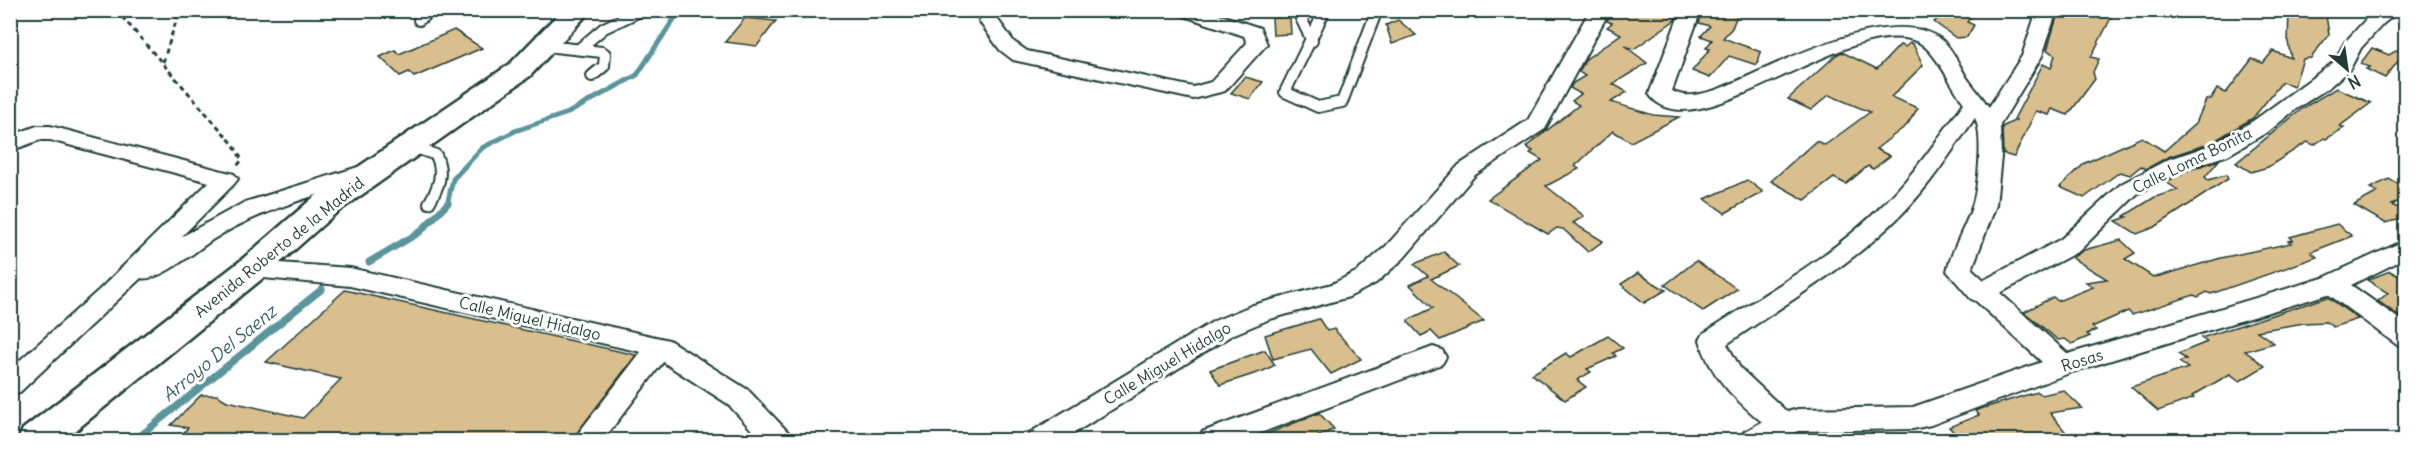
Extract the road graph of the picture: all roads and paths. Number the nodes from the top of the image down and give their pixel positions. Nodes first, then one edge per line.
1 (116, 10) edge
2 (173, 10) edge
3 (431, 10) edge
4 (578, 10) edge
5 (642, 10) edge
6 (1185, 10) edge
7 (1297, 10) edge
8 (1325, 10) edge
9 (1377, 10) edge
10 (1600, 10) edge
11 (1691, 10) edge
12 (2047, 10) edge
13 (2391, 10) edge
14 (419, 20) dead end
15 (989, 21) dead end
16 (1312, 41) junction
17 (545, 46) junction
18 (579, 49) junction
19 (162, 63) junction
20 (592, 76) dead end
21 (1974, 104) junction
22 (1989, 124) junction
23 (10, 144) edge
24 (410, 146) junction
25 (374, 170) junction
26 (226, 179) junction
27 (429, 203) dead end
28 (2406, 248) edge
29 (251, 270) junction
30 (2332, 284) junction
31 (1980, 293) junction
32 (108, 296) junction
33 (2406, 338) edge
34 (660, 347) junction
35 (1433, 357) dead end
36 (2063, 365) junction
37 (10, 386) edge
38 (1782, 424) junction
39 (37, 441) edge
40 (587, 441) edge
41 (778, 441) edge
42 (1041, 441) edge
43 (1212, 441) edge
44 (1754, 441) edge

1 - 19 path
2 - 19 path
3 - 14 lane
4 - 17 main road, Avenida Roberto de la Madrid
5 - 18 lane
6 - 15 street
7 - 16 lane
8 - 16 lane
9 - 16 lane
10 - 42 street, Calle Miguel Hidalgo
11 - 21 street
12 - 22 street
13 - 31 street, Calle Loma Bonita
17 - 18 lane
17 - 24 main road, Avenida Roberto de la Madrid
18 - 20 lane
19 - 26 path
21 - 22 street
21 - 38 street
22 - 31 street
23 - 26 street
24 - 25 main road, Avenida Roberto de la Madrid
24 - 27 lane
25 - 29 main road, Avenida Roberto de la Madrid
25 - 32 street
26 - 32 street
28 - 30 street, Rosas
29 - 34 street, Calle Miguel Hidalgo
29 - 39 main road, Avenida Roberto de la Madrid
30 - 33 street
30 - 36 street, Rosas
31 - 36 street
32 - 37 street
34 - 40 street
34 - 41 street, Calle Miguel Hidalgo
35 - 43 street
36 - 38 street, Rosas
38 - 44 street, Rosas

